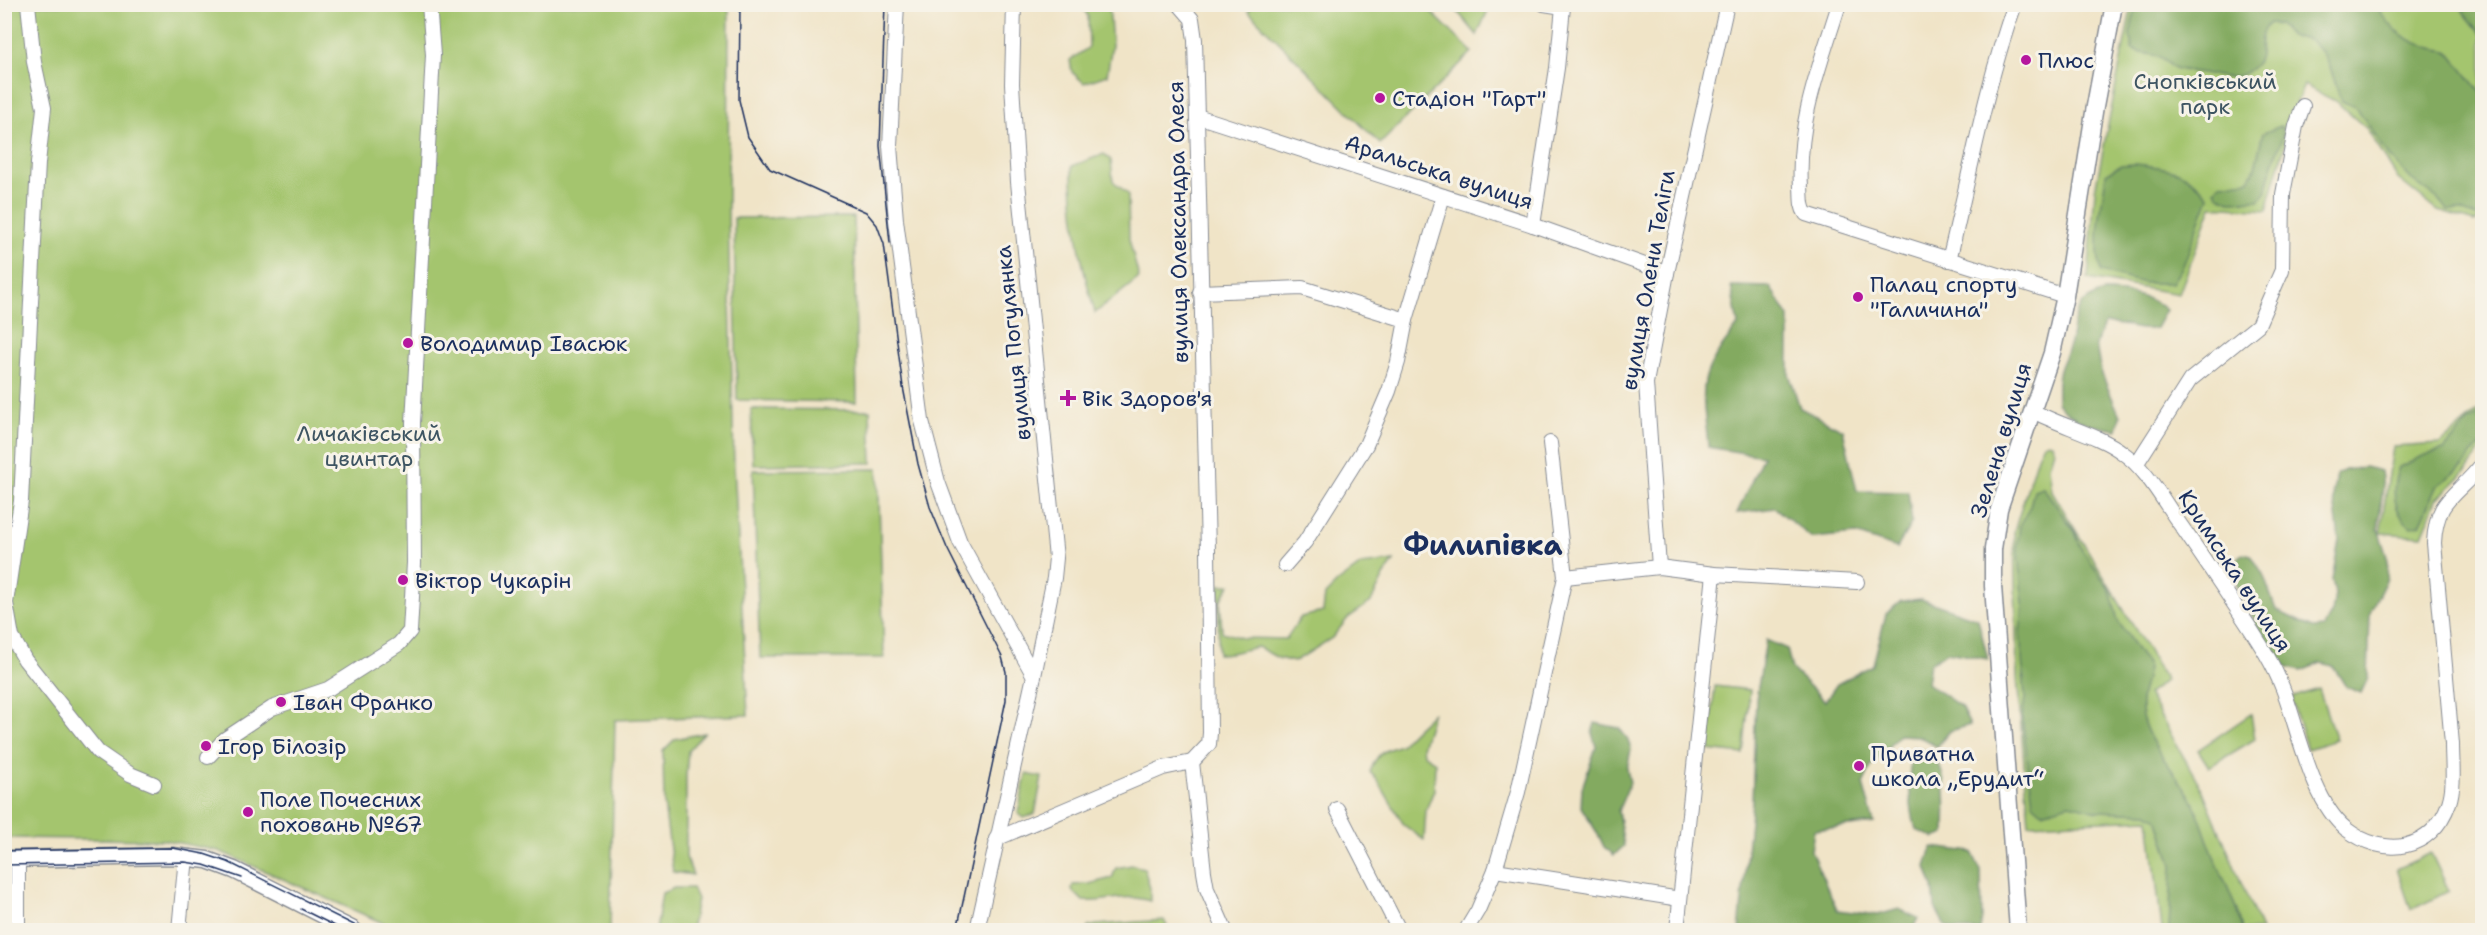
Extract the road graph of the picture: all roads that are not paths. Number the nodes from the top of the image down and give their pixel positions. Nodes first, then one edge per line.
1 (28, 4) edge
2 (429, 4) edge
3 (897, 4) edge
4 (1014, 4) edge
5 (1179, 4) edge
6 (1544, 4) edge
7 (1727, 4) edge
8 (1839, 4) edge
9 (2016, 4) edge
10 (2114, 4) edge
11 (2303, 106) dead end
12 (1197, 116) junction
13 (1443, 196) junction
14 (1533, 225) junction
15 (1949, 260) junction
16 (1667, 273) junction
17 (1200, 291) junction
18 (2065, 296) junction
19 (1406, 320) junction
20 (2033, 411) junction
21 (1550, 443) dead end
22 (2137, 463) junction
23 (2482, 464) edge
24 (1284, 565) dead end
25 (1659, 567) junction
26 (1714, 574) junction
27 (1565, 577) junction
28 (1857, 582) dead end
29 (1034, 676) junction
30 (208, 758) dead end
31 (1192, 762) junction
32 (154, 784) dead end
33 (1337, 809) dead end
34 (996, 839) junction
35 (186, 857) junction
36 (11, 859) edge
37 (1495, 870) junction
38 (1680, 899) junction
39 (18, 930) edge
40 (179, 930) edge
41 (353, 930) edge
42 (977, 930) edge
43 (1225, 930) edge
44 (1399, 930) edge
45 (1466, 930) edge
46 (1677, 930) edge
47 (2018, 930) edge

1 - 32 street
2 - 30 street
3 - 29 street
4 - 29 street, вулиця Погулянка
5 - 12 street, вулиця Олександра Олеся
6 - 14 street
7 - 16 street, вулиця Олени Теліги
8 - 15 street
9 - 15 street
10 - 18 main road, Зелена вулиця
11 - 22 street
12 - 13 street, Аральська вулиця
12 - 17 street, вулиця Олександра Олеся
13 - 14 street, Аральська вулиця
13 - 19 street
14 - 16 street, Аральська вулиця
15 - 18 street
16 - 25 street, вулиця Олени Теліги
17 - 19 street
17 - 31 street, вулиця Олександра Олеся
18 - 20 main road, Зелена вулиця
19 - 24 street
20 - 22 street, Кримська вулиця
20 - 47 main road, Зелена вулиця
21 - 27 street
22 - 23 street, Кримська вулиця
25 - 26 street
25 - 27 street
26 - 28 street
26 - 38 street
27 - 37 street
29 - 34 street, вулиця Погулянка
31 - 34 street
31 - 43 street
33 - 44 street
34 - 42 street, вулиця Погулянка
35 - 36 main road
35 - 40 street
35 - 41 main road
36 - 39 street
37 - 38 street
37 - 45 street
38 - 46 street

